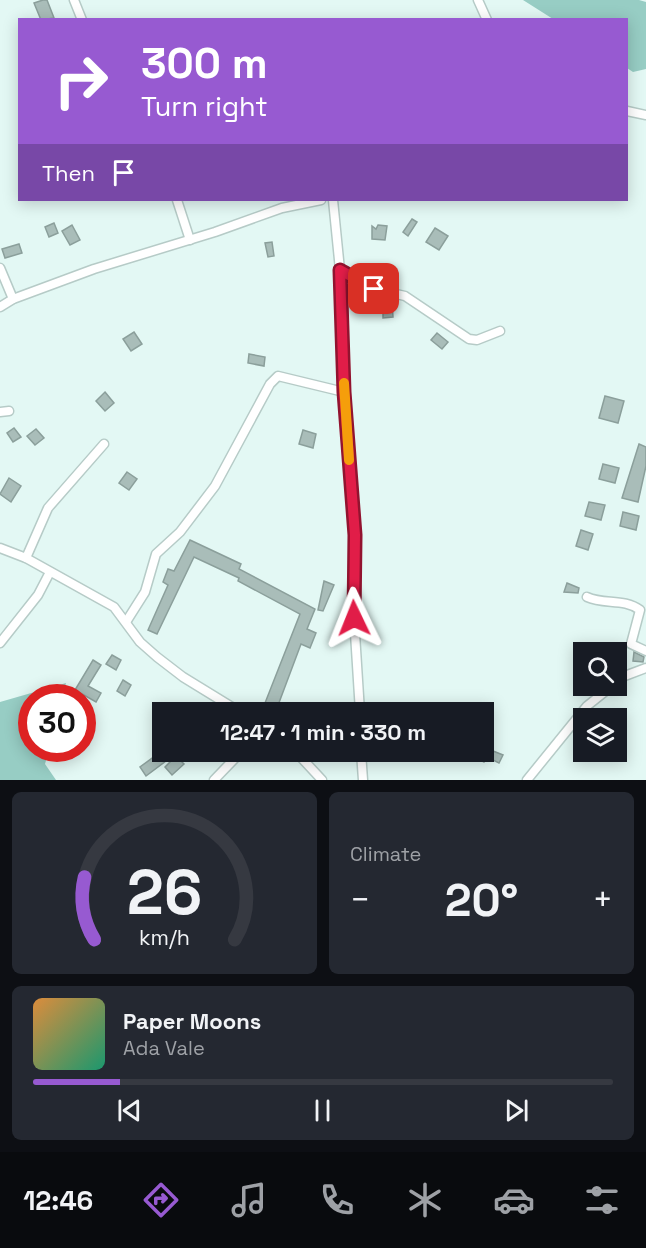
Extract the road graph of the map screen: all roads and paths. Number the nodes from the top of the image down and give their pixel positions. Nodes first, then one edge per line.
1 (74, 0) edge
2 (478, 0) edge
3 (81, 18) edge
4 (486, 18) edge
5 (628, 111) edge
6 (646, 115) edge
7 (177, 201) edge
8 (316, 201) edge
9 (333, 201) edge
10 (190, 240) junction
11 (0, 268) edge
12 (340, 270) junction
13 (13, 300) junction
14 (0, 307) edge
15 (500, 331) dead end
16 (344, 392) junction
17 (104, 444) dead end
18 (0, 548) edge
19 (26, 558) junction
20 (50, 572) junction
21 (587, 597) dead end
22 (126, 622) junction
23 (0, 643) edge
24 (646, 651) edge
25 (646, 668) edge
26 (627, 674) edge
27 (600, 696) edge
28 (224, 702) edge
29 (359, 702) edge
30 (231, 762) edge
31 (305, 762) edge
32 (362, 762) edge
33 (214, 780) edge
34 (322, 780) edge
35 (363, 780) edge
36 (527, 780) edge

1 - 3 street
2 - 4 street
5 - 6 street
7 - 10 street
8 - 10 street
9 - 12 street
10 - 13 street
11 - 13 street
12 - 15 street
12 - 16 street
13 - 14 street
16 - 22 street
16 - 29 street
17 - 19 street
18 - 19 street
19 - 20 street
20 - 22 street
20 - 23 street
21 - 24 street
22 - 28 street
25 - 26 street
27 - 36 street
30 - 33 street
31 - 34 street
32 - 35 street

